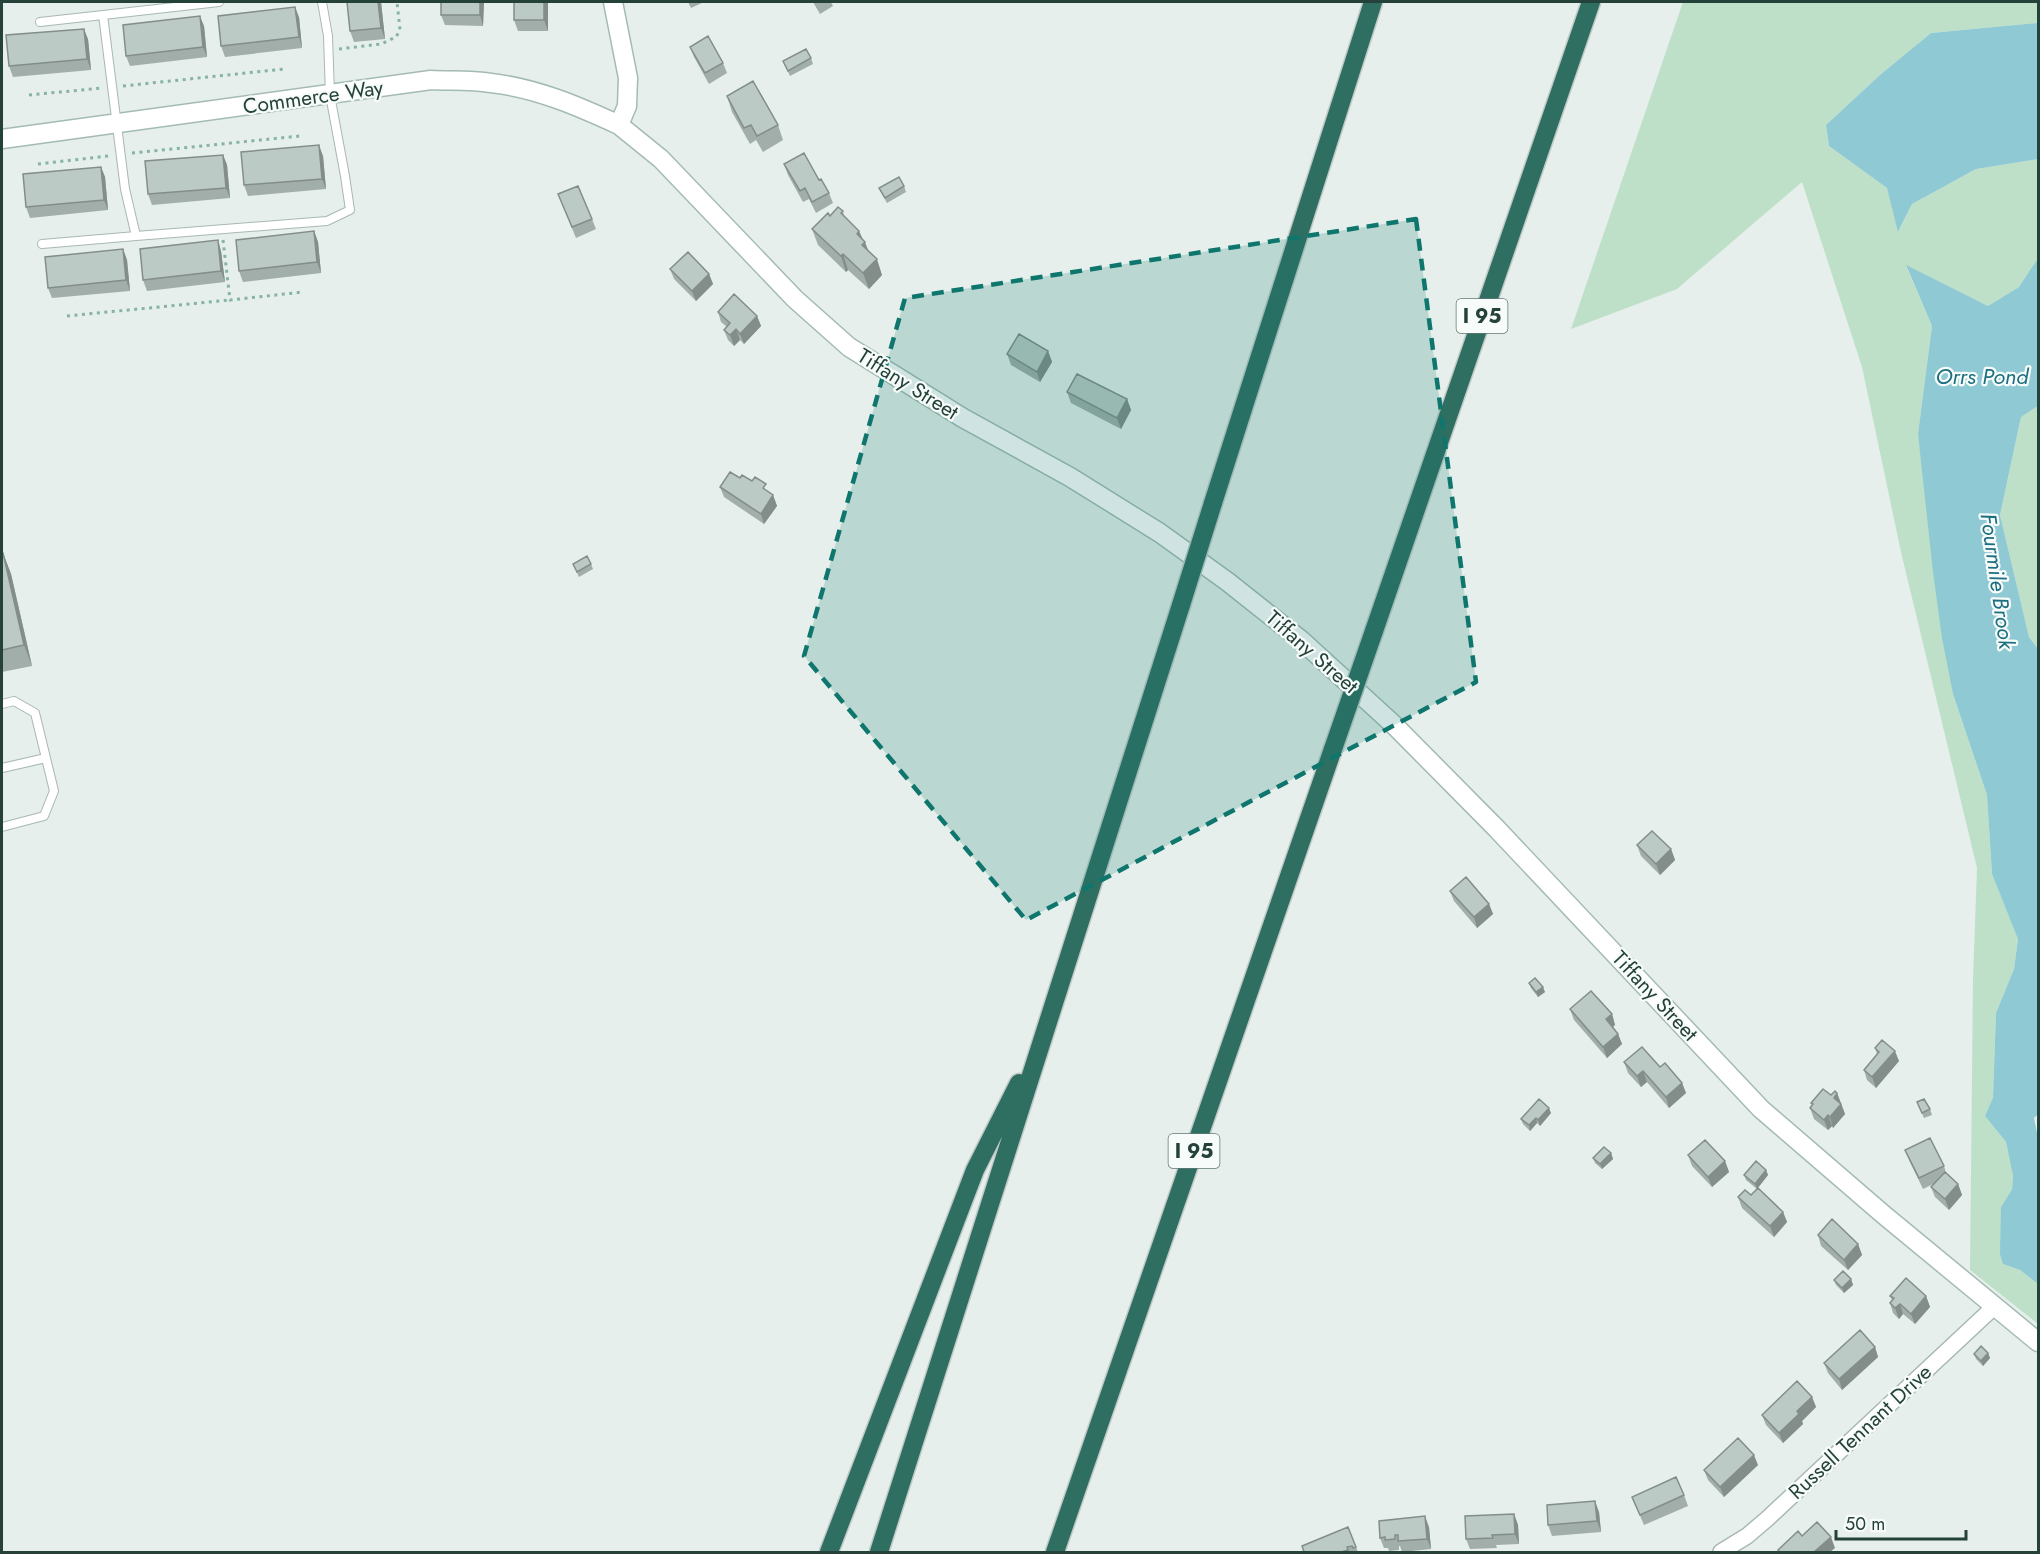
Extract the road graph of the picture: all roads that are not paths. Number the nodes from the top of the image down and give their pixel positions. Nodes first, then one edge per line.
1 (219, 2) edge
2 (322, 2) edge
3 (613, 2) edge
4 (1373, 2) edge
5 (1591, 2) edge
6 (103, 15) junction
7 (40, 22) dead end
8 (330, 95) junction
9 (116, 123) junction
10 (619, 125) junction
11 (2, 139) edge
12 (136, 236) junction
13 (42, 244) dead end
14 (2, 704) edge
15 (46, 758) junction
16 (2, 768) edge
17 (2, 827) edge
18 (1043, 1036) junction
19 (1995, 1306) junction
20 (2038, 1342) edge
21 (829, 1552) edge
22 (879, 1552) edge
23 (1055, 1552) edge
24 (1720, 1552) edge

1 - 6 lane
2 - 8 lane
3 - 10 street
4 - 18 highway, bridge
5 - 23 highway, I 95, bridge
6 - 7 lane
6 - 9 lane
8 - 9 street, Commerce Way
8 - 10 street, Commerce Way
8 - 12 lane
9 - 11 street, Commerce Way
9 - 12 lane
10 - 19 street, Tiffany Street
12 - 13 lane
14 - 15 lane
15 - 16 lane
15 - 17 lane
18 - 21 highway
18 - 22 highway
19 - 20 street, Tiffany Street
19 - 24 street, Russell Tennant Drive

